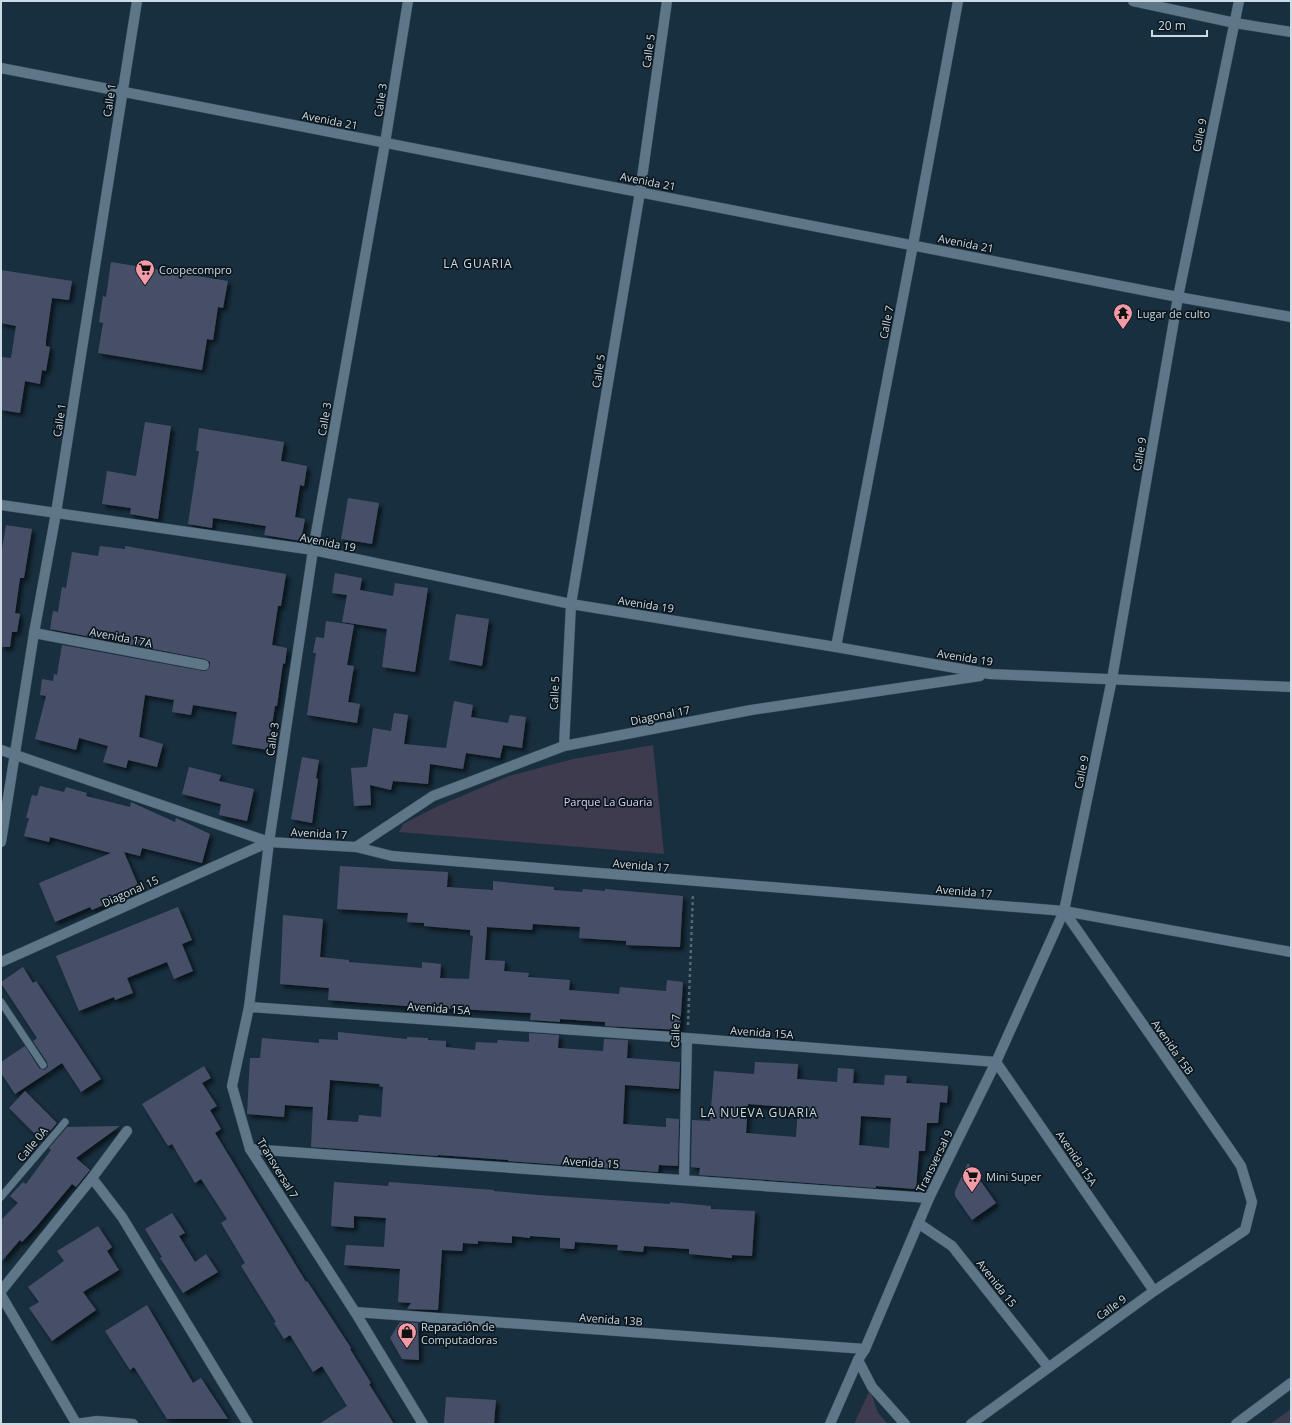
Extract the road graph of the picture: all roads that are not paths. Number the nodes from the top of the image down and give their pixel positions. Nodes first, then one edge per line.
1 (137, 1) edge
2 (408, 1) edge
3 (667, 1) edge
4 (958, 1) edge
5 (1133, 1) edge
6 (1239, 1) edge
7 (1235, 23) junction
8 (1291, 32) edge
9 (1, 68) edge
10 (123, 92) junction
11 (385, 143) junction
12 (640, 192) junction
13 (913, 245) junction
14 (1178, 297) junction
15 (1291, 317) edge
16 (1, 505) edge
17 (56, 514) junction
18 (313, 550) junction
19 (571, 604) junction
20 (34, 633) junction
21 (836, 647) junction
22 (204, 665) dead end
23 (990, 674) junction
24 (1112, 679) junction
25 (1291, 687) edge
26 (564, 746) junction
27 (1, 750) edge
28 (15, 755) junction
29 (1, 842) edge
30 (269, 842) junction
31 (356, 847) junction
32 (1064, 911) junction
33 (1291, 952) edge
34 (1, 962) edge
35 (1, 1002) edge
36 (249, 1007) junction
37 (687, 1038) junction
38 (996, 1062) junction
39 (43, 1065) dead end
40 (65, 1122) dead end
41 (127, 1131) dead end
42 (250, 1149) junction
43 (92, 1178) junction
44 (684, 1180) junction
45 (1, 1198) edge
46 (929, 1198) junction
47 (1252, 1202) joint
48 (918, 1223) junction
49 (1, 1291) edge
50 (1154, 1291) junction
51 (1, 1295) edge
52 (355, 1312) junction
53 (865, 1349) junction
54 (858, 1360) junction
55 (1048, 1367) junction
56 (1291, 1383) edge
57 (76, 1424) edge
58 (133, 1424) edge
59 (248, 1424) edge
60 (423, 1424) edge
61 (830, 1424) edge
62 (905, 1424) edge
63 (971, 1424) edge
64 (1236, 1424) edge

1 - 10 street, Calle 1
2 - 11 street, Calle 3
3 - 12 street, Calle 5
4 - 13 street, Calle 7
5 - 7 street
6 - 7 street, Calle 9
7 - 8 street
7 - 14 street, Calle 9
9 - 10 street, Avenida 21
10 - 11 street, Avenida 21
10 - 17 street, Calle 1
11 - 12 street, Avenida 21
11 - 18 street, Calle 3
12 - 13 street, Avenida 21
12 - 19 street, Calle 5
13 - 14 street, Avenida 21
13 - 21 street, Calle 7
14 - 15 street, Avenida 21
14 - 24 street, Calle 9
16 - 17 street, Avenida 19
17 - 18 street, Avenida 19
17 - 20 street, Calle 1
18 - 19 street, Avenida 19
18 - 30 street, Calle 3
19 - 21 street, Avenida 19
19 - 26 street, Calle 5
20 - 22 street, Avenida 17A
20 - 28 street, Calle 1
21 - 23 street, Avenida 19
23 - 24 street, Avenida 19
23 - 26 street, Diagonal 17
24 - 25 street, Avenida 19
24 - 32 street, Calle 9
26 - 31 street, Diagonal 17
27 - 28 street, Avenida 17
28 - 29 street, Calle 1
28 - 30 street, Avenida 17
30 - 31 street, Avenida 17
30 - 34 street, Diagonal 15
30 - 36 street, Transversal 7
31 - 32 street, Avenida 17
32 - 33 street, Avenida 17
32 - 38 street, Transversal 9
32 - 47 street, Avenida 15B
35 - 39 lane
36 - 37 street, Avenida 15A
36 - 42 street, Transversal 7
37 - 38 street, Avenida 15A
37 - 44 street, Calle 7
38 - 46 street, Transversal 9
38 - 50 street, Avenida 15A
40 - 45 lane, Calle 0A
41 - 43 street
42 - 44 street, Avenida 15
42 - 52 street, Transversal 7
43 - 49 street
43 - 59 street
44 - 46 street, Avenida 15
46 - 48 street, Transversal 9
47 - 50 street, Calle 9
48 - 53 street, Transversal 9
48 - 55 street, Avenida 15
50 - 55 street, Calle 9
51 - 57 street
52 - 53 street, Avenida 13B
52 - 60 street, Transversal 7
53 - 54 street, Transversal 9
54 - 61 street, Transversal 9
54 - 62 street
55 - 63 street, Calle 9
56 - 64 street
57 - 58 street

